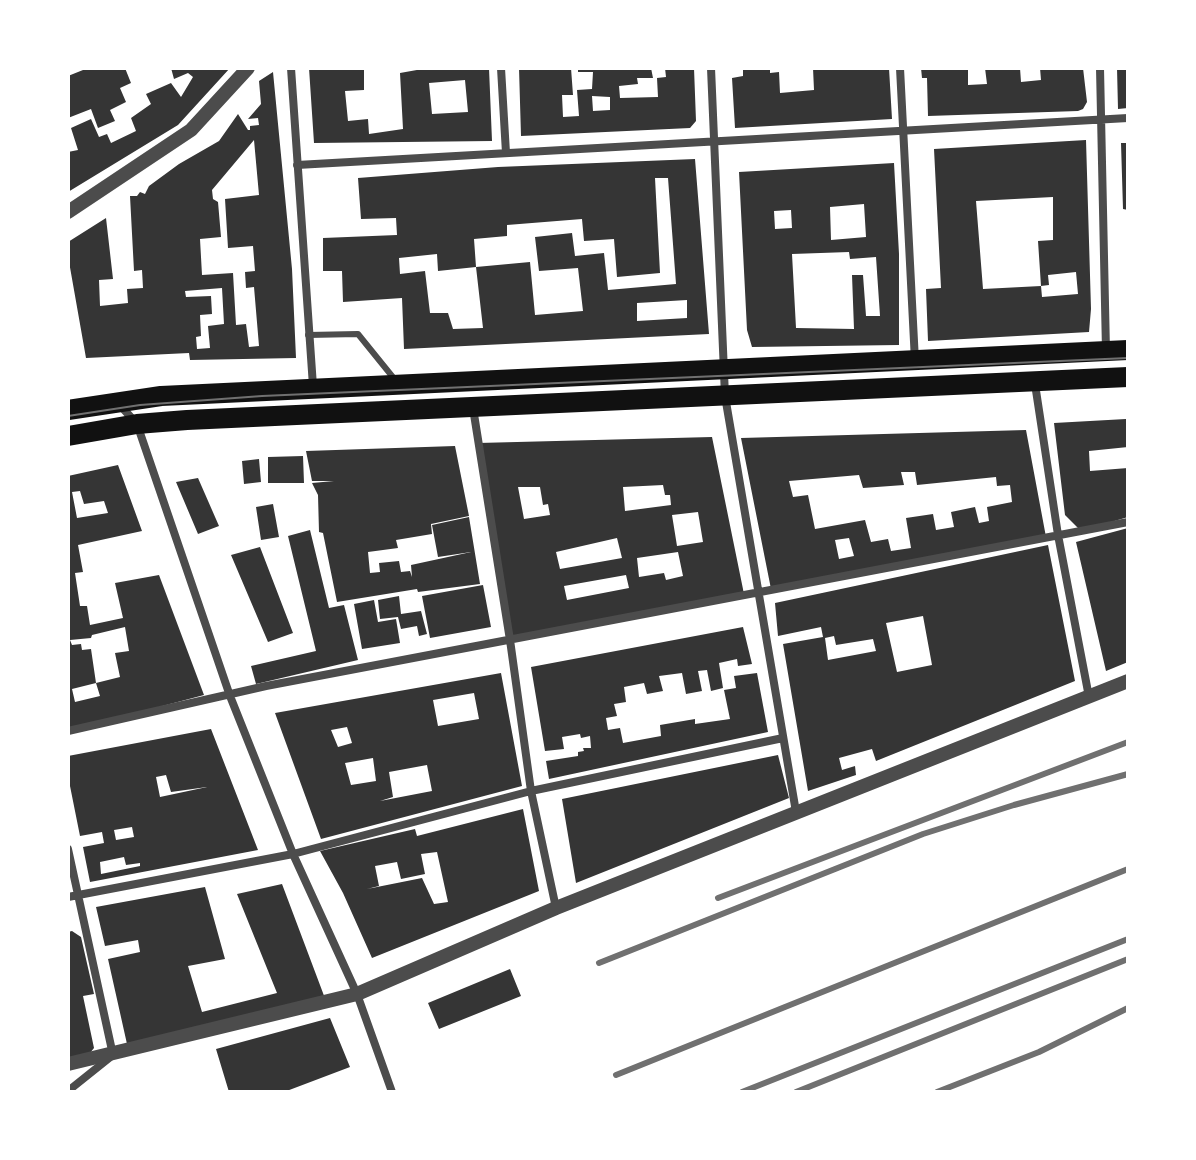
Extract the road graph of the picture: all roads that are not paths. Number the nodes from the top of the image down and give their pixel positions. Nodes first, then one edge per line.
1 (248, 68) edge
2 (291, 68) edge
3 (501, 68) edge
4 (711, 68) edge
5 (900, 68) edge
6 (1100, 68) edge
7 (1128, 118) edge
8 (1101, 119) junction
9 (901, 131) junction
10 (714, 141) junction
11 (506, 153) junction
12 (297, 165) junction
13 (68, 212) edge
14 (308, 335) junction
15 (1128, 350) edge
16 (1106, 352) junction
17 (915, 361) junction
18 (724, 369) junction
19 (1128, 377) edge
20 (1035, 382) junction
21 (398, 384) junction
22 (313, 389) junction
23 (725, 396) junction
24 (118, 402) junction
25 (473, 408) junction
26 (68, 410) edge
27 (137, 424) junction
28 (68, 436) edge
29 (1128, 522) edge
30 (1058, 535) junction
31 (760, 591) junction
32 (510, 640) junction
33 (1128, 681) edge
34 (230, 696) junction
35 (1090, 698) junction
36 (68, 731) edge
37 (783, 738) junction
38 (531, 791) junction
39 (796, 812) junction
40 (68, 849) edge
41 (293, 854) junction
42 (78, 895) junction
43 (68, 897) edge
44 (556, 908) junction
45 (357, 994) junction
46 (113, 1055) junction
47 (68, 1064) edge
48 (68, 1091) edge
49 (392, 1092) edge

1 - 13 street
2 - 12 street
3 - 11 street
4 - 10 street
5 - 9 street
6 - 8 street
7 - 8 street
8 - 9 street
8 - 16 street
9 - 10 street
9 - 17 street
10 - 11 street
10 - 18 street
11 - 12 street
12 - 14 street
14 - 21 lane
14 - 22 street
15 - 16 main road
16 - 17 main road
17 - 18 main road
18 - 21 main road
18 - 23 street
19 - 20 main road
20 - 23 main road
20 - 30 street
21 - 22 main road
22 - 24 main road
23 - 25 main road
23 - 31 street
24 - 26 main road
24 - 27 street
25 - 27 main road
25 - 32 street
27 - 28 main road
27 - 34 street
29 - 30 street
30 - 31 street
30 - 35 street
31 - 32 street
31 - 37 street
32 - 34 street
32 - 38 street
33 - 35 street
34 - 36 street
34 - 41 street
35 - 39 street
37 - 38 street
37 - 39 street
38 - 41 street
38 - 44 street
39 - 44 street
40 - 42 street
41 - 42 street
41 - 45 street
42 - 43 street
42 - 46 street
44 - 45 street
45 - 46 street
45 - 49 street
46 - 47 street
46 - 48 street

